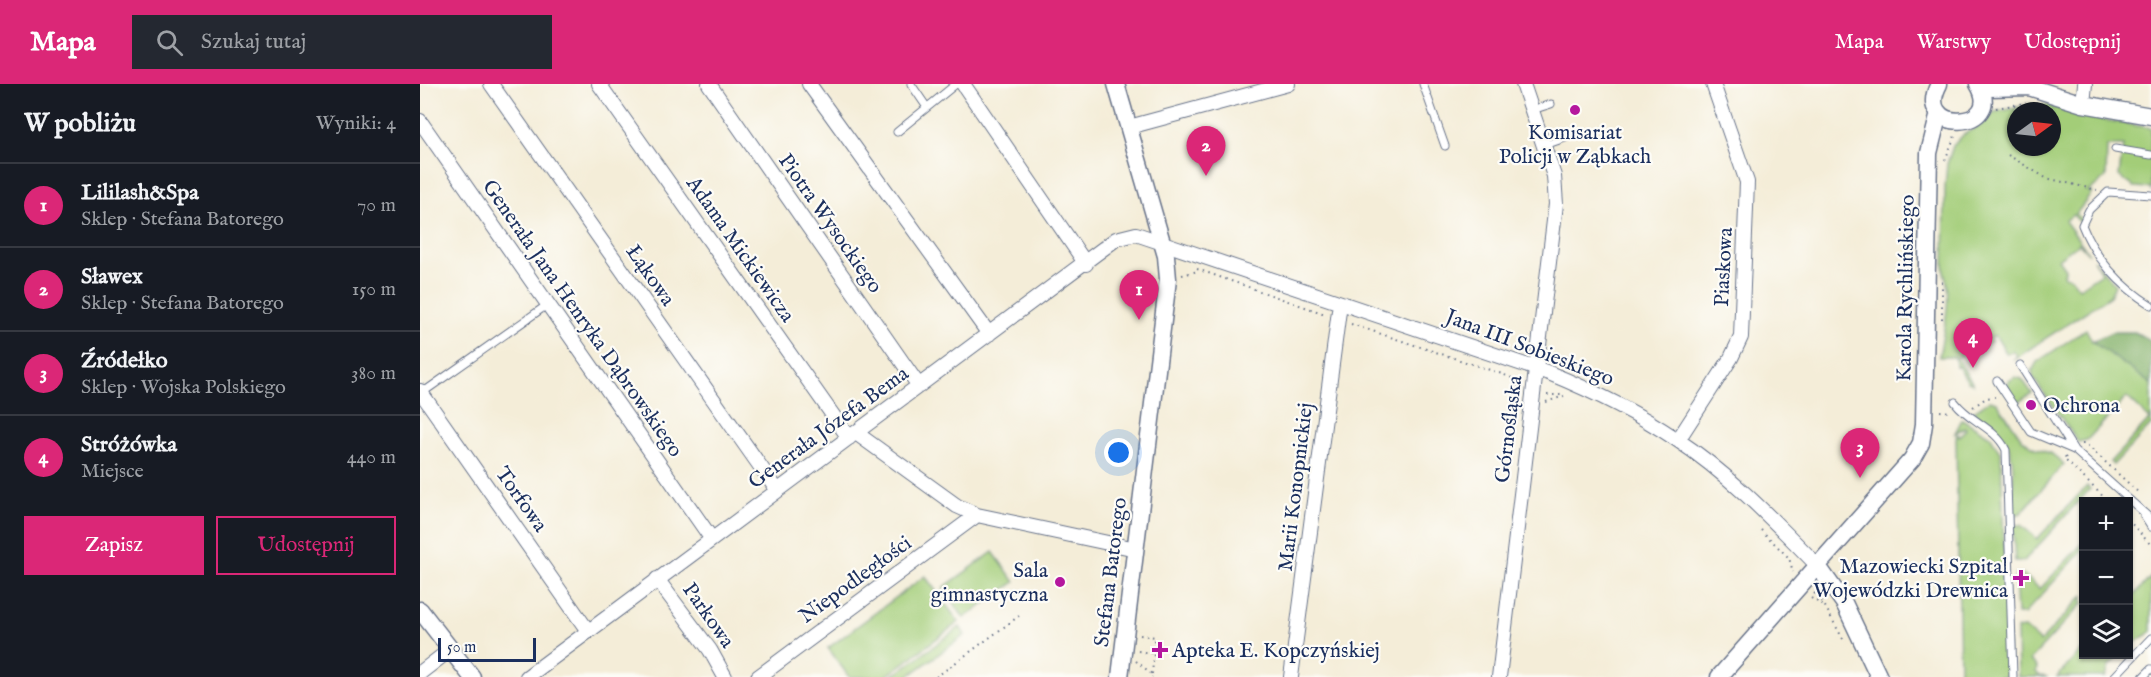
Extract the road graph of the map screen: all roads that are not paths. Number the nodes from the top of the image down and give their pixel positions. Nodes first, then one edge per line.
1 (491, 84) edge
2 (599, 84) edge
3 (709, 84) edge
4 (809, 84) edge
5 (910, 84) edge
6 (957, 84) edge
7 (963, 84) edge
8 (1288, 84) edge
9 (1423, 84) edge
10 (1523, 84) edge
11 (1713, 84) edge
12 (1938, 84) edge
13 (1979, 84) edge
14 (2085, 84) edge
15 (1116, 91) edge
16 (2065, 98) junction
17 (1551, 104) dead end
18 (2083, 104) junction
19 (926, 106) junction
20 (1981, 108) junction
21 (1532, 110) junction
22 (1939, 113) junction
23 (2151, 116) edge
24 (420, 121) edge
25 (1956, 122) junction
26 (1129, 127) junction
27 (897, 132) dead end
28 (1565, 138) dead end
29 (1545, 145) junction
30 (1445, 146) dead end
31 (2115, 149) dead end
32 (2151, 155) edge
33 (1930, 176) junction
34 (2151, 195) edge
35 (1162, 243) junction
36 (1086, 264) junction
37 (1340, 303) junction
38 (547, 305) junction
39 (2151, 305) edge
40 (989, 334) junction
41 (2020, 365) dead end
42 (1536, 369) junction
43 (1997, 381) dead end
44 (919, 386) junction
45 (421, 392) edge
46 (1955, 402) dead end
47 (853, 436) junction
48 (1678, 440) junction
49 (2074, 450) junction
50 (777, 490) junction
51 (2143, 514) junction
52 (977, 515) junction
53 (2151, 519) edge
54 (2151, 527) edge
55 (711, 538) junction
56 (1136, 549) junction
57 (1817, 565) junction
58 (657, 579) junction
59 (420, 610) edge
60 (588, 631) junction
61 (2151, 638) edge
62 (451, 649) junction
63 (2151, 669) edge
64 (420, 673) edge
65 (1124, 675) edge
66 (472, 677) edge
67 (527, 677) edge
68 (725, 677) edge
69 (758, 677) edge
70 (1291, 677) edge
71 (1498, 677) edge
72 (1719, 677) edge
73 (1879, 677) edge
74 (2013, 677) edge
75 (2114, 677) edge
76 (2144, 677) edge

1 - 50 street, Łąkowa
2 - 47 street, Adama Mickiewicza
3 - 44 street, Piotra Wysockiego
4 - 40 street
5 - 19 lane
6 - 19 lane
7 - 36 street
8 - 26 street
9 - 30 lane
10 - 21 street, Górnośląska
11 - 48 street, Piaskowa
12 - 22 street, Karola Rychlińskiego
13 - 16 street
13 - 20 street
14 - 18 street
15 - 26 street, Stefana Batorego
16 - 18 street
16 - 20 street
17 - 21 lane
18 - 23 street
19 - 27 lane
20 - 25 street
21 - 29 street, Górnośląska
22 - 25 street
22 - 33 street, Karola Rychlińskiego
24 - 38 street, Generała Jana Henryka Dąbrowskiego
25 - 33 street
26 - 35 street, Stefana Batorego
28 - 29 lane
29 - 42 street, Górnośląska
31 - 32 lane
33 - 57 street, Karola Rychlińskiego
34 - 39 lane
35 - 36 street, Generała Józefa Bema
35 - 37 street, Jana III Sobieskiego
35 - 56 street, Stefana Batorego
36 - 40 street, Generała Józefa Bema
37 - 42 street, Jana III Sobieskiego
37 - 70 street, Marii Konopnickiej
38 - 45 lane
38 - 55 street, Generała Jana Henryka Dąbrowskiego
40 - 44 street, Generała Józefa Bema
41 - 49 lane
42 - 48 street, Jana III Sobieskiego
42 - 71 street, Górnośląska
43 - 49 lane
44 - 47 street, Generała Józefa Bema
45 - 60 street, Torfowa
46 - 74 lane
47 - 50 street, Generała Józefa Bema
47 - 52 street, Adama Mickiewicza
48 - 57 street, Jana III Sobieskiego
49 - 51 lane
50 - 55 street, Generała Józefa Bema
51 - 53 lane
51 - 54 lane
52 - 56 street, Adama Mickiewicza
52 - 69 street, Niepodległości
55 - 58 street, Generała Józefa Bema
56 - 65 street, Stefana Batorego
57 - 72 street, Karola Rychlińskiego
57 - 73 street, Jana III Sobieskiego
58 - 60 street, Generała Józefa Bema
58 - 68 street, Parkowa
59 - 62 street
60 - 67 street, Generała Józefa Bema
61 - 75 lane
62 - 64 street
62 - 66 street
63 - 76 lane

